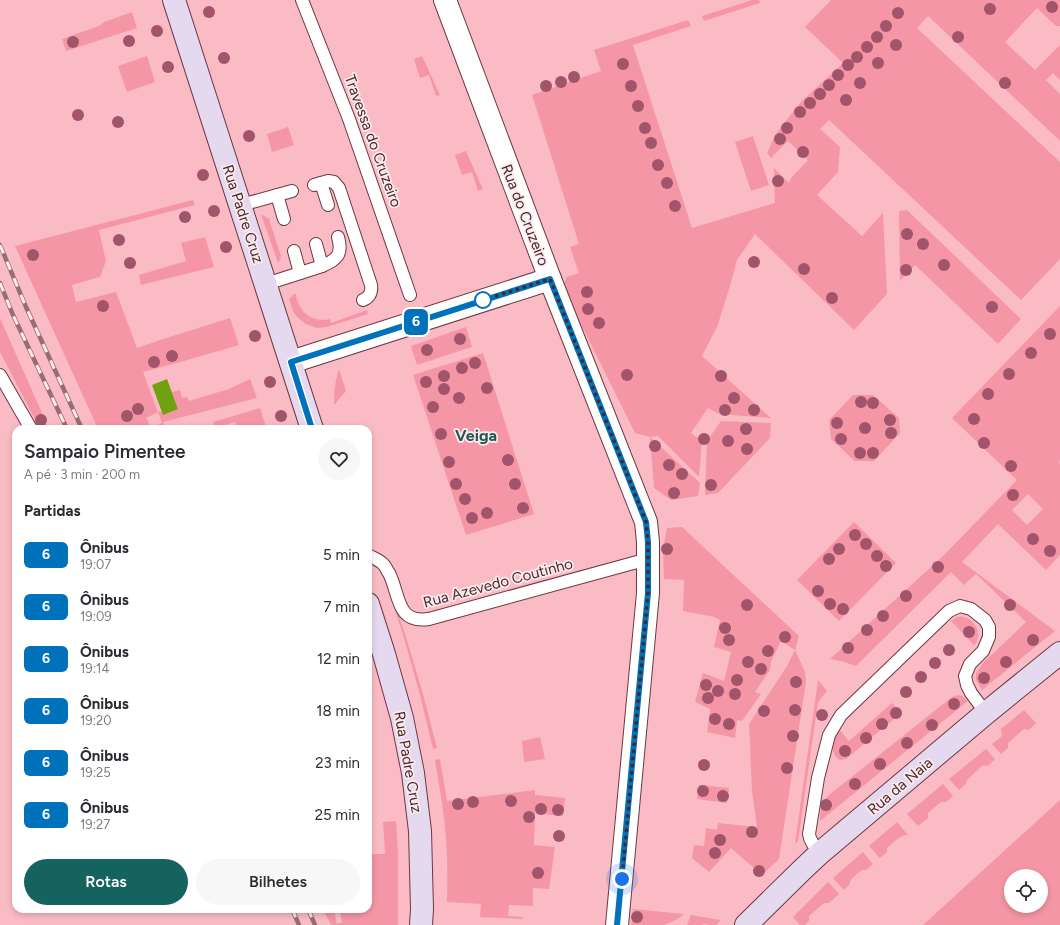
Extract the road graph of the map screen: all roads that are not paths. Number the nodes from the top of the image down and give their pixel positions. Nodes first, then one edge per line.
1 (174, 0) edge
2 (302, 0) edge
3 (445, 0) edge
4 (292, 191) dead end
5 (277, 196) junction
6 (241, 205) junction
7 (328, 205) dead end
8 (284, 219) dead end
9 (338, 237) dead end
10 (316, 244) dead end
11 (294, 251) dead end
12 (322, 266) junction
13 (300, 273) junction
14 (550, 279) junction
15 (266, 284) junction
16 (410, 295) dead end
17 (363, 300) dead end
18 (291, 362) junction
19 (0, 375) edge
20 (29, 425) edge
21 (311, 425) edge
22 (372, 558) edge
23 (648, 559) junction
24 (372, 616) edge
25 (1060, 653) edge
26 (986, 713) junction
27 (820, 853) junction
28 (421, 925) edge
29 (617, 925) edge
30 (746, 925) edge

1 - 6 street, Rua Padre Cruz
2 - 16 lane, Travessa do Cruzeiro
3 - 14 street, Rua do Cruzeiro
4 - 5 lane
5 - 6 lane
5 - 8 lane
6 - 15 street, Rua Padre Cruz
7 - 17 lane
9 - 12 lane
10 - 12 lane
11 - 13 lane
12 - 13 lane
13 - 15 lane
14 - 18 street
14 - 23 street, Rua do Cruzeiro
15 - 18 street, Rua Padre Cruz
18 - 21 street, Rua Padre Cruz
19 - 20 lane
22 - 23 lane, Rua Azevedo Coutinho
23 - 29 street, Rua do Cruzeiro
24 - 28 street, Rua Padre Cruz
25 - 26 street, Rua da Naia
26 - 27 street, Rua da Naia
26 - 27 lane
27 - 30 street, Rua da Naia

